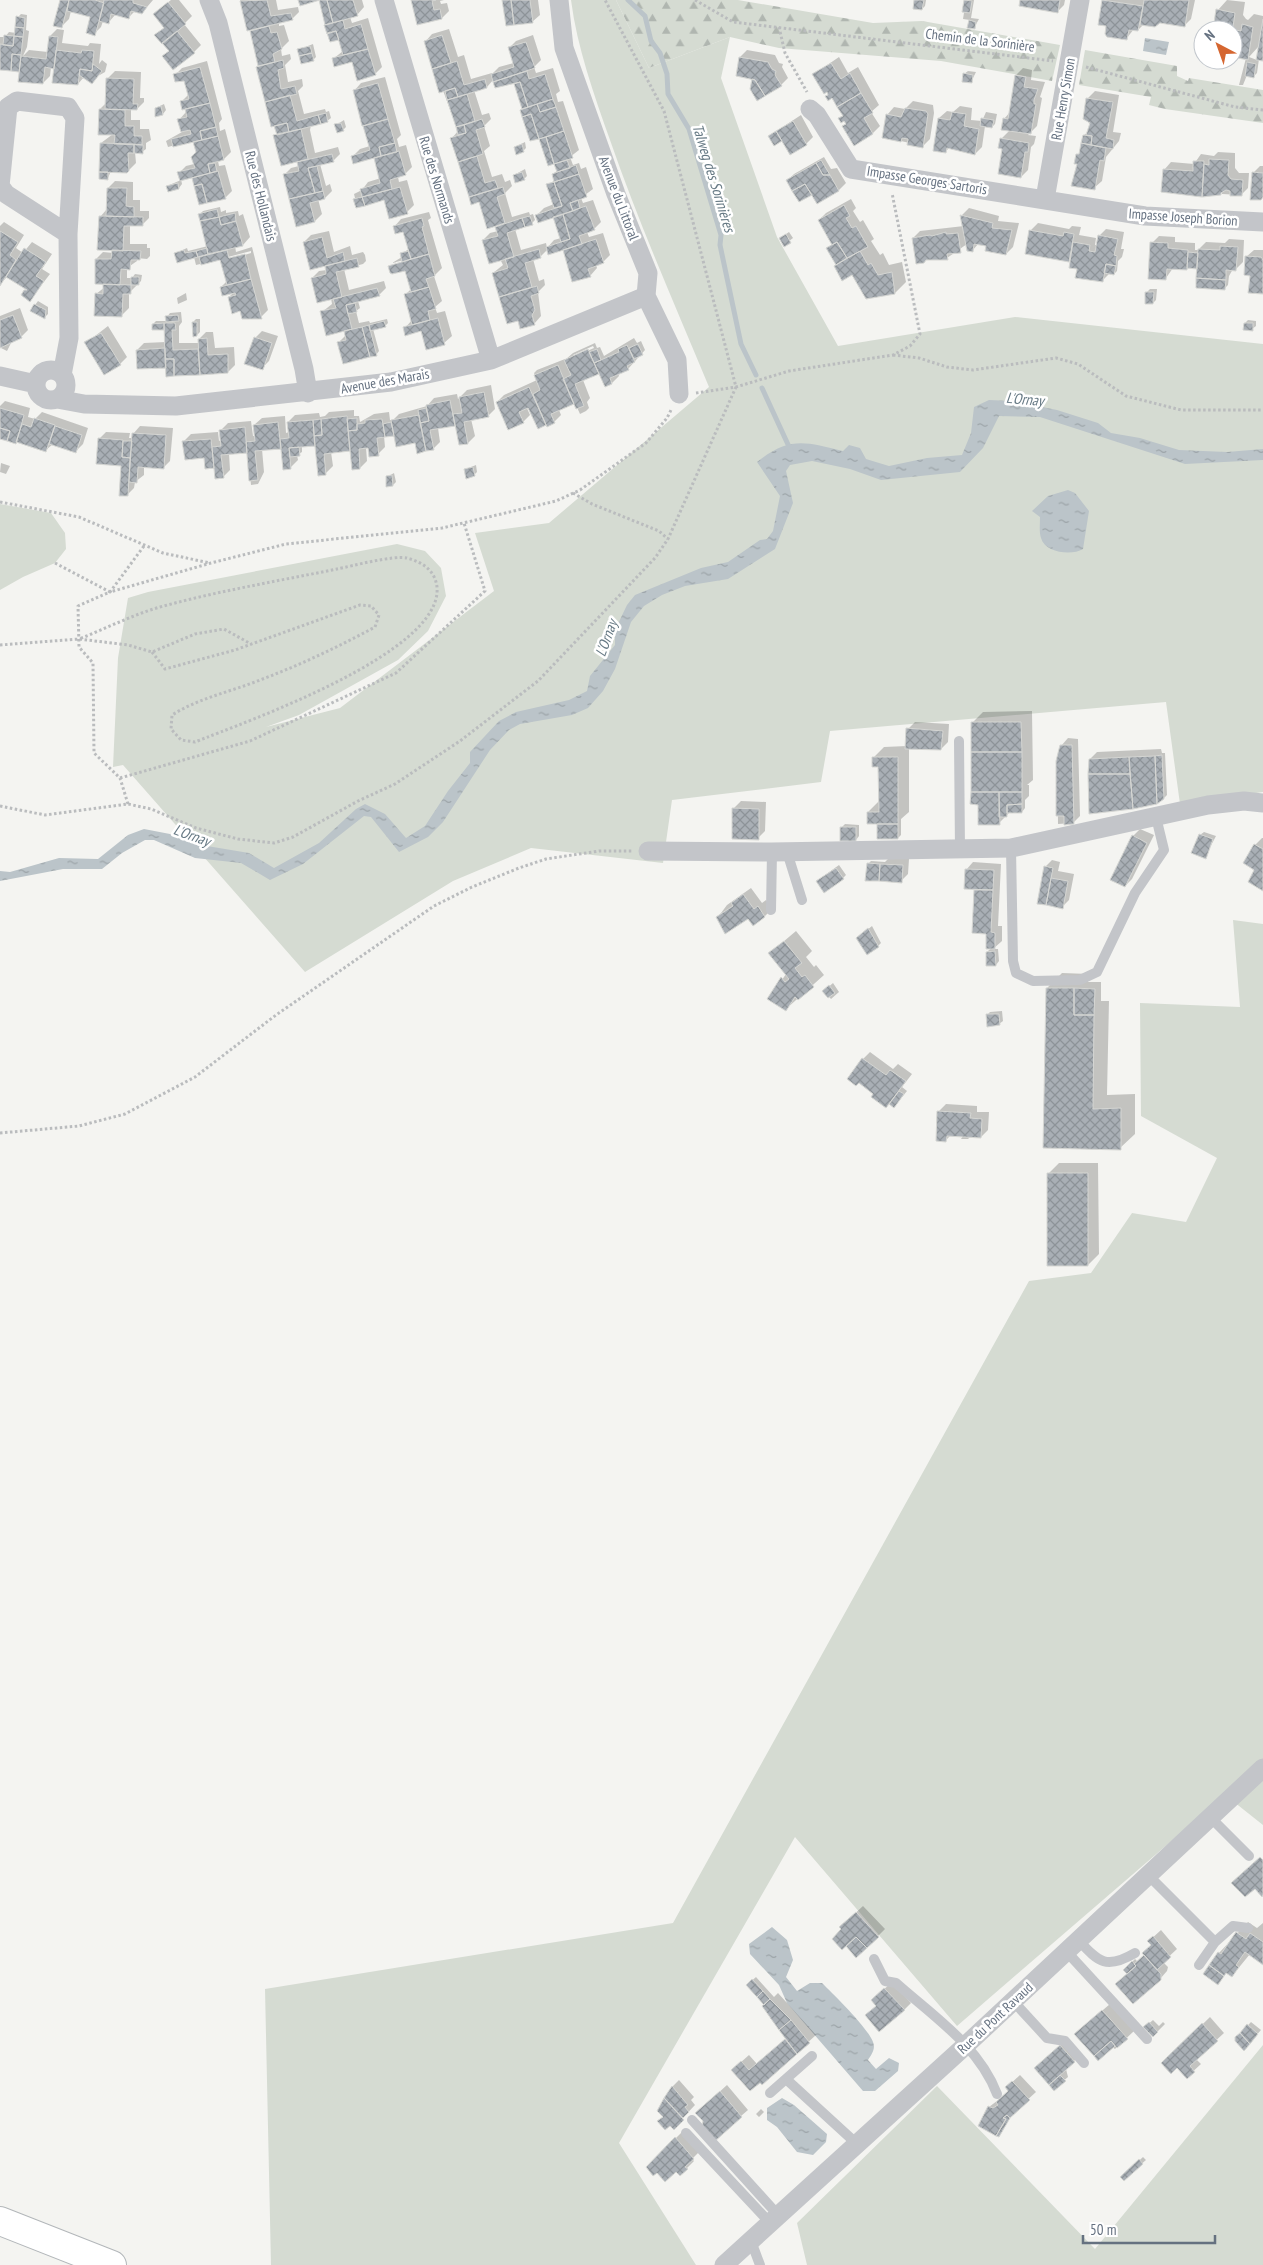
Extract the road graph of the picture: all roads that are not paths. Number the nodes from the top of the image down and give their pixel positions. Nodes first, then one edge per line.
1 (209, 0) edge
2 (384, 0) edge
3 (559, 0) edge
4 (1080, 0) edge
5 (810, 109) road end
6 (1045, 199) junction
7 (1263, 222) edge
8 (68, 234) junction
9 (646, 296) junction
10 (69, 338) junction
11 (491, 360) junction
12 (0, 376) edge
13 (39, 378) junction
14 (64, 378) junction
15 (308, 393) junction
16 (679, 394) road end
17 (57, 399) junction
18 (111, 405) junction
19 (960, 740) dead end
20 (1263, 803) edge
21 (1156, 817) junction
22 (1011, 848) junction
23 (960, 849) junction
24 (648, 851) road end
25 (779, 852) junction
26 (802, 900) dead end
27 (771, 910) dead end
28 (1263, 1768) edge
29 (1210, 1817) junction
30 (1249, 1856) dead end
31 (1148, 1875) junction
32 (1248, 1928) dead end
33 (1214, 1942) junction
34 (1072, 1946) junction
35 (1135, 1953) dead end
36 (874, 1959) dead end
37 (1200, 1965) dead end
38 (1013, 2001) junction
39 (1147, 2039) dead end
40 (966, 2045) junction
41 (812, 2056) dead end
42 (1084, 2062) dead end
43 (786, 2078) junction
44 (770, 2093) dead end
45 (997, 2094) dead end
46 (692, 2120) dead end
47 (686, 2133) dead end
48 (857, 2144) junction
49 (775, 2220) junction
50 (0, 2221) edge
51 (751, 2241) junction
52 (112, 2265) edge
53 (724, 2265) edge
54 (760, 2265) edge

1 - 15 street, Rue des Hollandais
2 - 11 street, Rue des Normands
3 - 9 street, Avenue du Littoral
4 - 6 street, Rue Henry Simon
5 - 6 street, Impasse Georges Sartoris
6 - 7 street, Impasse Joseph Borion
8 - 8 street
8 - 10 street
9 - 11 street, Avenue des Marais
9 - 16 street, Avenue du Littoral
10 - 13 street
10 - 14 street
11 - 15 street, Avenue des Marais
12 - 13 street, Avenue des Marais
13 - 14 street, Avenue des Marais
13 - 17 street, Avenue des Marais
14 - 17 street
14 - 18 street, Avenue des Marais
15 - 18 street, Avenue des Marais
17 - 18 street, Avenue des Marais
19 - 23 lane
20 - 21 street
21 - 22 street
21 - 22 lane
22 - 23 street
23 - 25 street
24 - 25 street
25 - 26 lane
25 - 27 lane
28 - 29 street, Rue du Pont Ravaud
29 - 30 lane
29 - 31 street, Rue du Pont Ravaud
31 - 33 lane
31 - 34 street, Rue du Pont Ravaud
32 - 33 lane
33 - 37 lane
34 - 35 lane
34 - 38 street, Rue du Pont Ravaud
34 - 39 lane
36 - 40 lane
38 - 40 street, Rue du Pont Ravaud
38 - 42 lane
40 - 45 lane
40 - 48 street, Rue du Pont Ravaud
41 - 43 lane
43 - 44 lane
43 - 48 lane
46 - 49 lane
47 - 49 lane
48 - 49 street, Rue du Pont Ravaud
49 - 51 street, Rue du Pont Ravaud
50 - 52 main road
51 - 53 street, Rue du Pont Ravaud
51 - 54 lane

